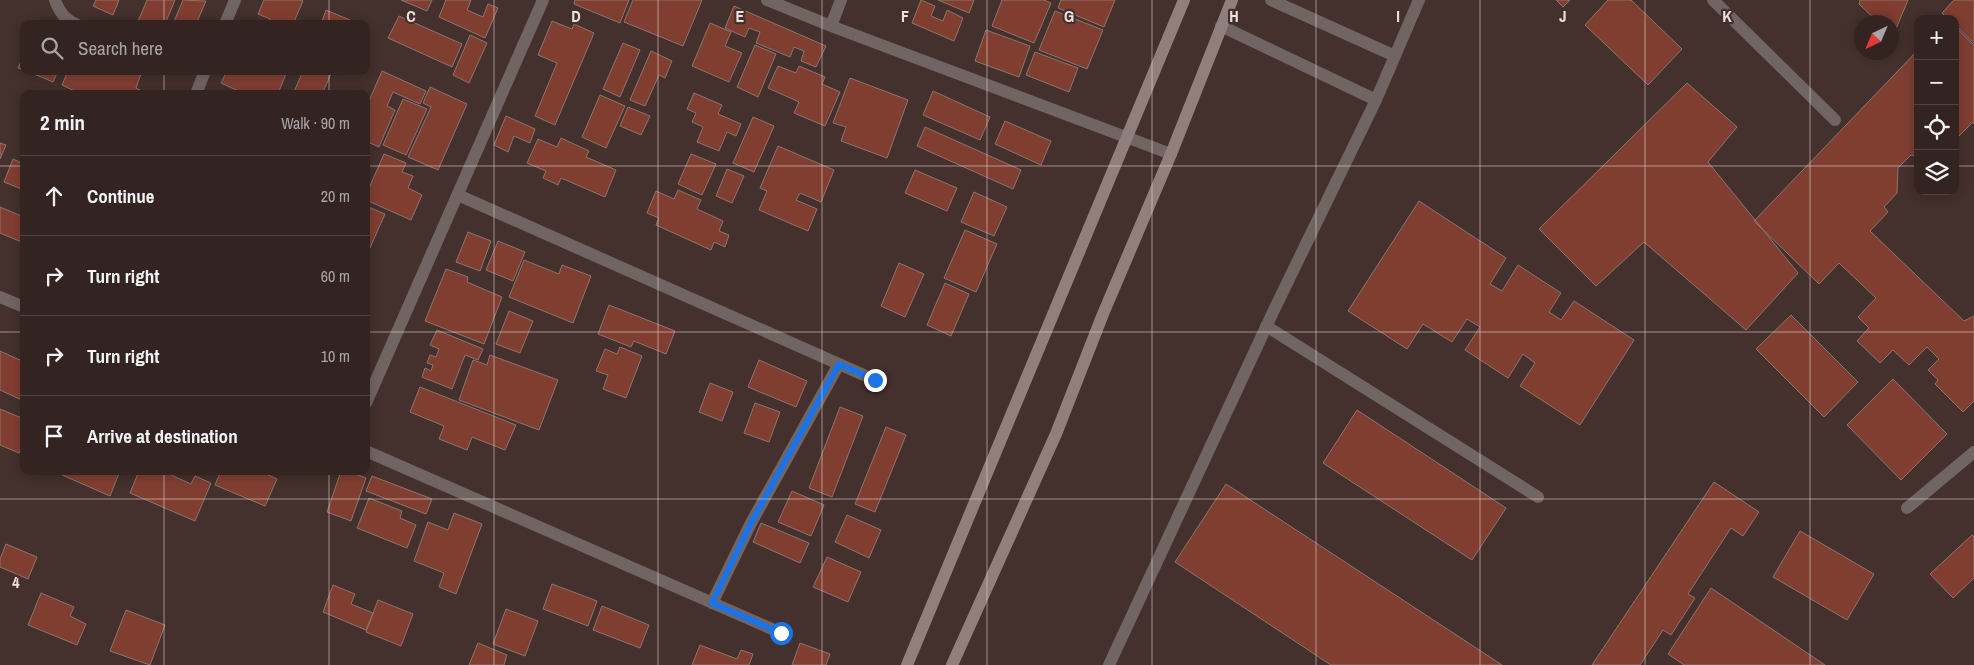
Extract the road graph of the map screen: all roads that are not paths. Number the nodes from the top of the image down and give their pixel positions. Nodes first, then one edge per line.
1 (55, 0) edge
2 (236, 0) edge
3 (543, 0) edge
4 (767, 0) edge
5 (840, 0) edge
6 (1184, 0) edge
7 (1232, 0) edge
8 (1271, 0) edge
9 (1419, 0) edge
10 (1714, 0) edge
11 (69, 20) edge
12 (227, 20) edge
13 (831, 26) junction
14 (1221, 26) junction
15 (1395, 56) junction
16 (201, 75) edge
17 (197, 90) edge
18 (1376, 100) junction
19 (1835, 120) dead end
20 (1126, 137) junction
21 (1171, 154) junction
22 (458, 195) junction
23 (0, 297) edge
24 (20, 305) edge
25 (1266, 326) junction
26 (839, 364) junction
27 (875, 380) dead end
28 (370, 395) edge
29 (1974, 452) edge
30 (370, 454) edge
31 (1538, 497) dead end
32 (1907, 508) dead end
33 (712, 603) junction
34 (781, 633) dead end
35 (907, 665) edge
36 (952, 665) edge
37 (1109, 665) edge

1 - 11 street
2 - 12 street
3 - 22 street
4 - 13 street
5 - 13 street
6 - 20 main road
7 - 14 main road
8 - 15 street
9 - 15 street
10 - 19 street
13 - 20 street
14 - 18 street
14 - 21 main road
15 - 18 street
16 - 17 street
18 - 25 street
20 - 21 street
20 - 35 main road
21 - 36 main road
22 - 26 street
22 - 28 street
23 - 24 street
25 - 31 street
25 - 37 street
26 - 27 street
26 - 33 street
29 - 32 street
30 - 33 street
33 - 34 street

